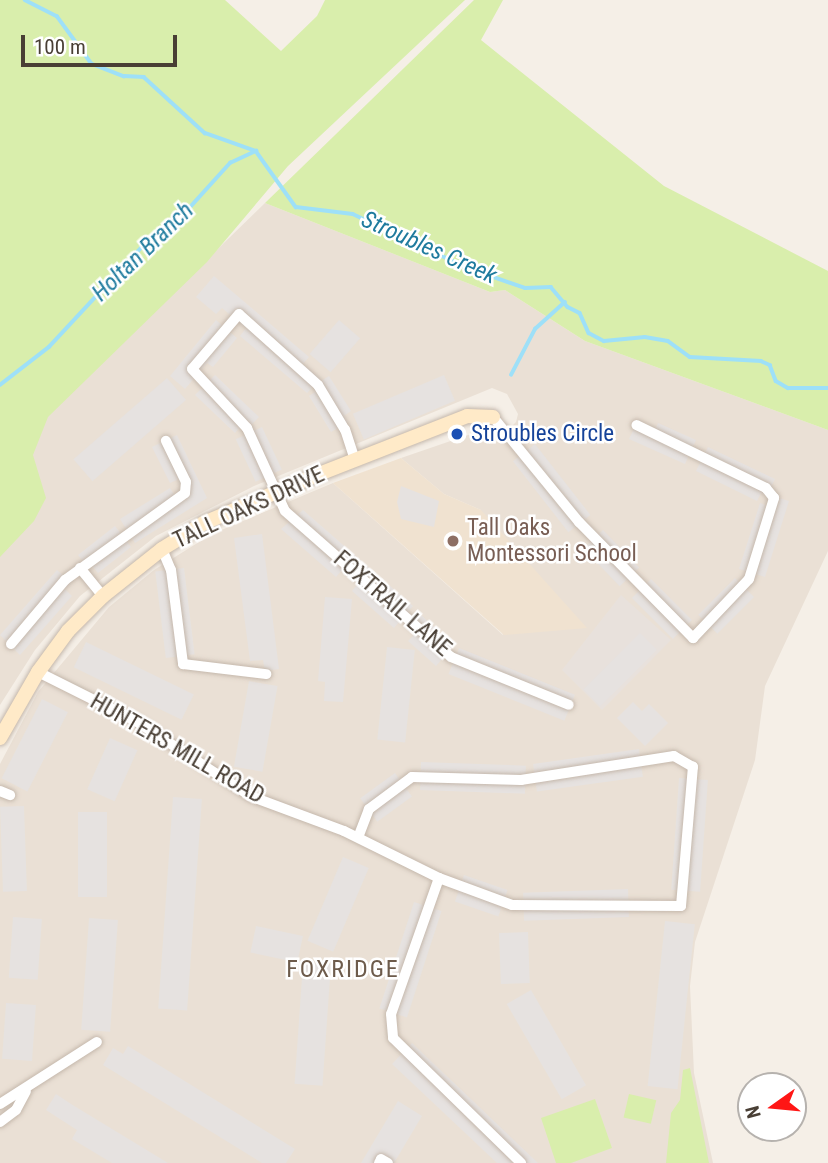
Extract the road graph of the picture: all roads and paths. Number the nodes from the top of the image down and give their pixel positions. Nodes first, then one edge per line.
1 (493, 417) joint
2 (636, 425) dead end
3 (166, 442) dead end
4 (355, 460) junction
5 (274, 492) junction
6 (162, 549) junction
7 (79, 568) junction
8 (103, 596) junction
9 (10, 644) dead end
10 (38, 672) junction
11 (266, 674) dead end
12 (569, 705) dead end
13 (0, 738) edge
14 (358, 837) junction
15 (439, 878) junction
16 (97, 1042) dead end
17 (26, 1091) junction
18 (0, 1104) edge
19 (0, 1122) edge
20 (379, 1163) edge
21 (388, 1163) edge
22 (521, 1163) edge

1 - 2 street
1 - 4 street, TALL OAKS DRIVE
3 - 7 street
4 - 5 street, TALL OAKS DRIVE
4 - 5 street, FOXTRAIL LANE
5 - 6 street, TALL OAKS DRIVE
5 - 12 street, FOXTRAIL LANE
6 - 8 street, TALL OAKS DRIVE
6 - 11 street
7 - 8 street
7 - 9 street
8 - 10 street, TALL OAKS DRIVE
10 - 13 street, TALL OAKS DRIVE
10 - 14 street, HUNTERS MILL ROAD
14 - 15 street, HUNTERS MILL ROAD
14 - 15 street, HUNTERS MILL ROAD
15 - 22 street
16 - 17 street
17 - 18 street
17 - 19 street
20 - 21 street

